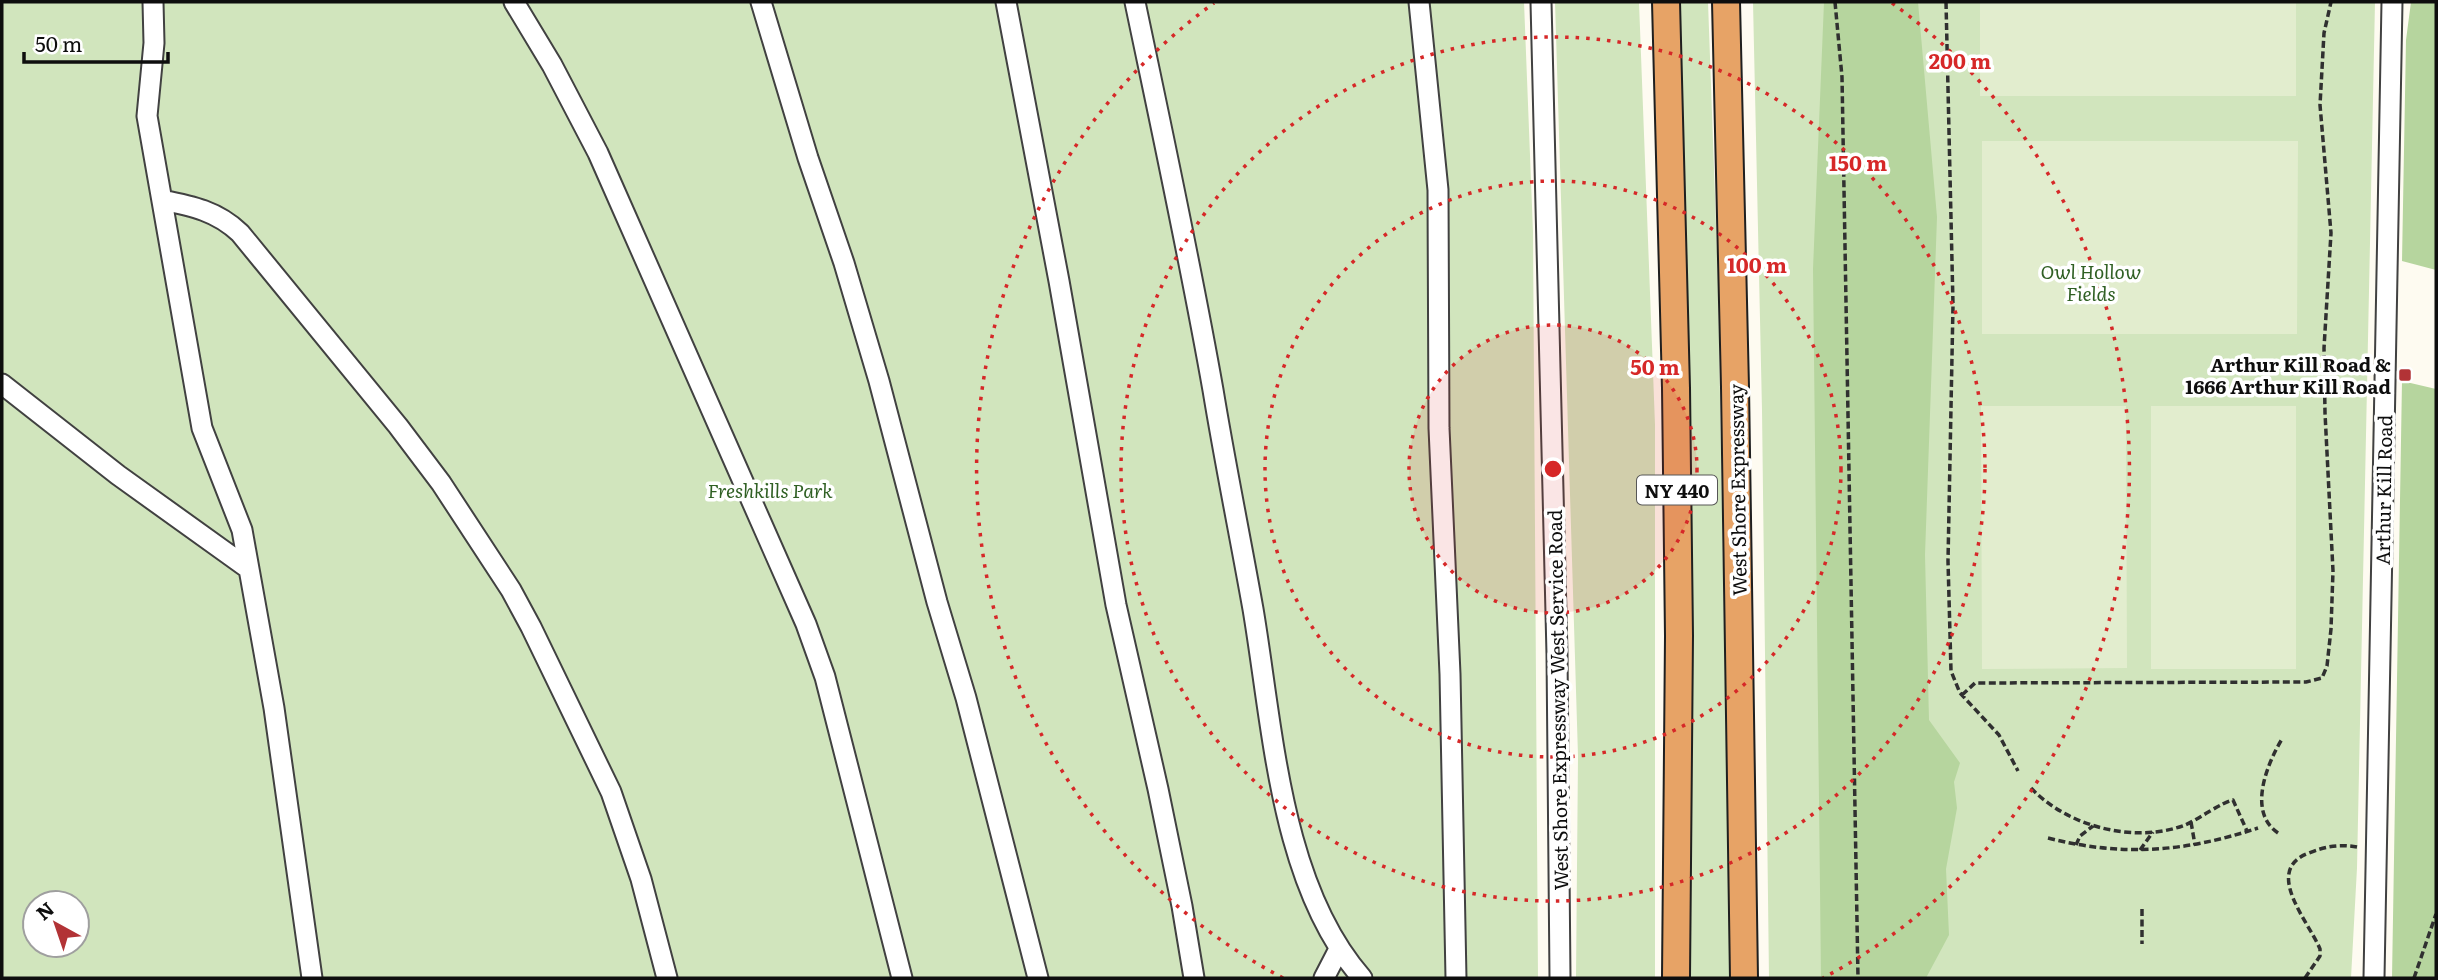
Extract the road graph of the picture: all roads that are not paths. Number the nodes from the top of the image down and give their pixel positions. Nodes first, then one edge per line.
1 (153, 2) edge
2 (514, 2) edge
3 (761, 2) edge
4 (1006, 2) edge
5 (1135, 2) edge
6 (1419, 2) edge
7 (1541, 2) edge
8 (1666, 2) edge
9 (1726, 2) edge
10 (2392, 2) edge
11 (162, 200) junction
12 (2, 384) edge
13 (249, 569) junction
14 (1339, 949) junction
15 (1744, 975) edge
16 (312, 978) edge
17 (667, 978) edge
18 (902, 978) edge
19 (1038, 978) edge
20 (1194, 978) edge
21 (1324, 978) edge
22 (1363, 978) edge
23 (1456, 978) edge
24 (1560, 978) edge
25 (1676, 978) edge
26 (2374, 978) edge

1 - 11 street
2 - 18 street
3 - 19 street
4 - 20 street
5 - 14 street
6 - 23 street
7 - 24 street, West Shore Expressway West Service Road
8 - 25 highway, NY 440
9 - 15 highway, West Shore Expressway / NY 440
10 - 26 street, Arthur Kill Road
11 - 13 street
11 - 17 street
12 - 13 street
13 - 16 street
14 - 21 street
14 - 22 street

